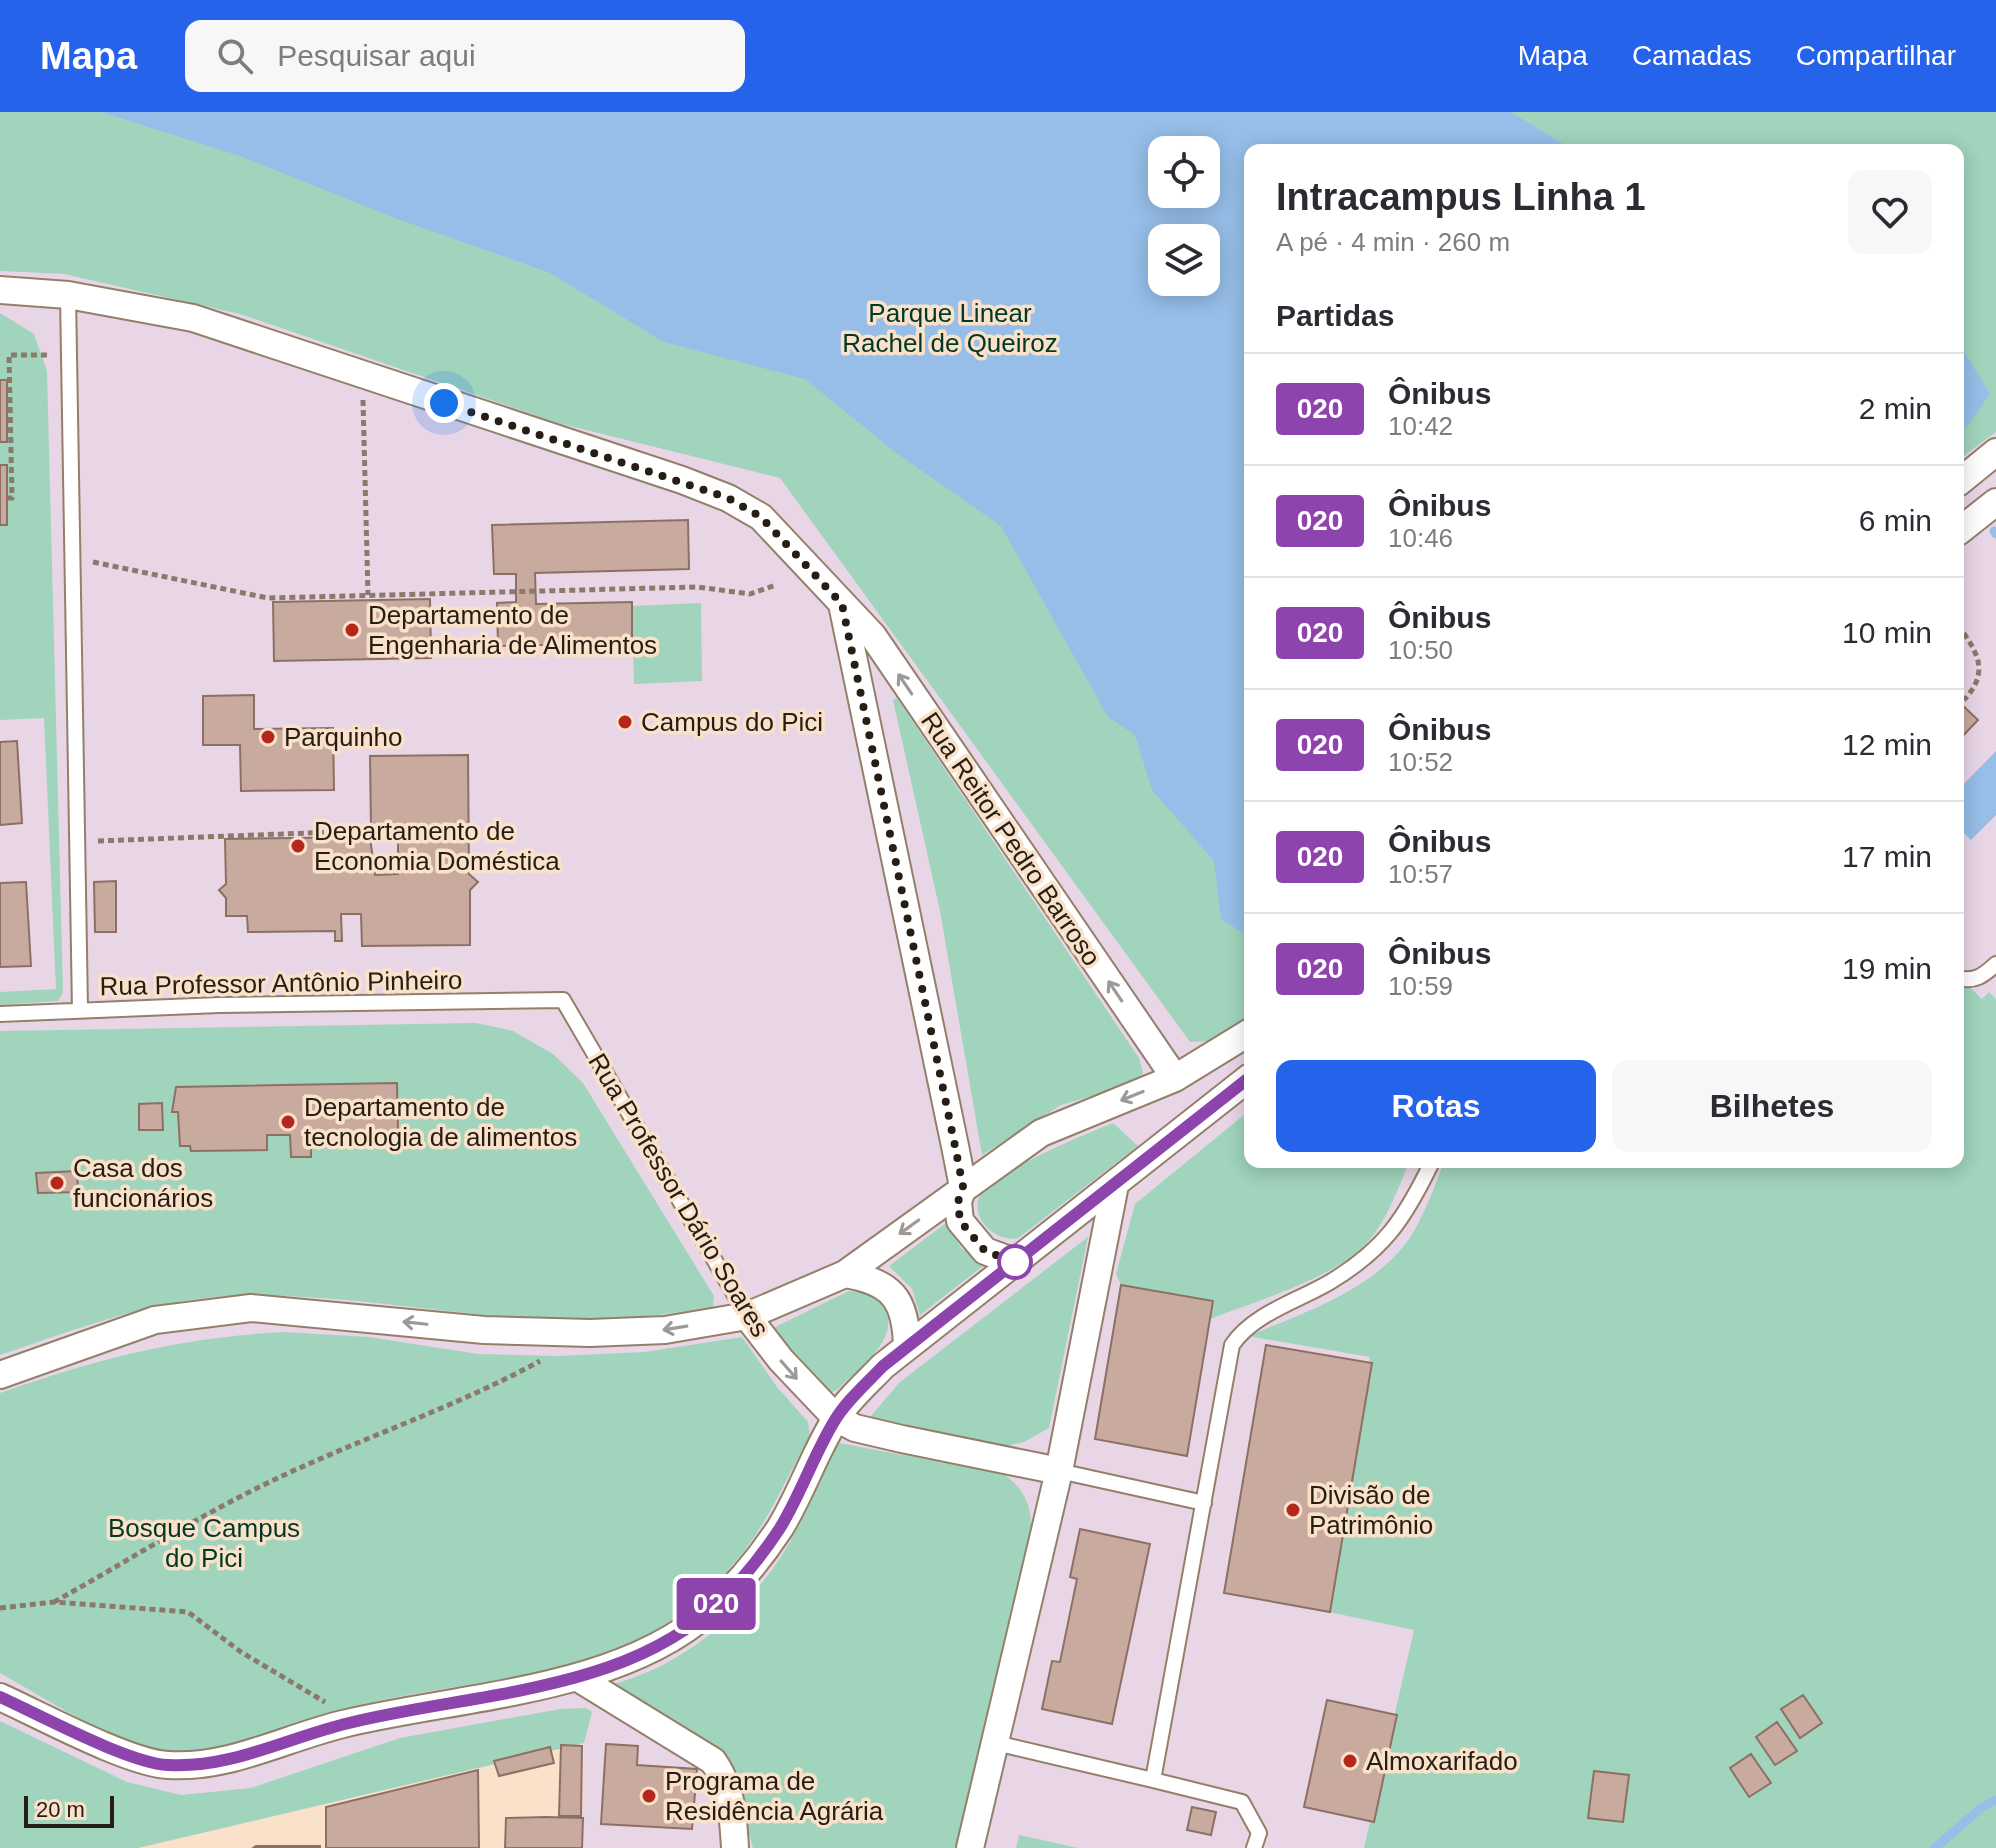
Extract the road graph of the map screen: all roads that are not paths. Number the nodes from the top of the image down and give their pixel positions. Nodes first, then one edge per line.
1 (0, 290) edge
2 (68, 295) junction
3 (1996, 502) edge
4 (1964, 527) edge
5 (842, 604) junction
6 (1996, 964) edge
7 (1964, 979) edge
8 (563, 1000) joint
9 (80, 1010) junction
10 (0, 1014) edge
11 (1244, 1036) edge
12 (1175, 1078) junction
13 (1244, 1082) edge
14 (1429, 1168) edge
15 (1115, 1185) junction
16 (963, 1187) junction
17 (1015, 1262) junction
18 (845, 1274) junction
19 (747, 1316) junction
20 (907, 1347) junction
21 (0, 1375) edge
22 (836, 1418) junction
23 (1059, 1471) junction
24 (1204, 1503) junction
25 (578, 1678) junction
26 (0, 1697) edge
27 (996, 1743) junction
28 (1153, 1780) junction
29 (735, 1848) edge
30 (970, 1848) edge
31 (1254, 1848) edge

1 - 2 street, Rua Reitor Pedro Barroso
2 - 5 street, Rua Reitor Pedro Barroso
2 - 9 lane
3 - 4 street
12 -> 5 street, Rua Reitor Pedro Barroso
5 - 16 street
6 - 7 lane
8 - 9 lane, Rua Professor Antônio Pinheiro
8 - 19 lane, Rua Professor Dário Soares
9 - 10 lane, Rua Professor Antônio Pinheiro
11 - 12 street
12 -> 16 street
13 - 15 street
14 - 24 lane
15 - 17 street
15 - 23 street
16 - 17 street
16 -> 18 street
17 - 20 street
18 - 19 street
18 - 20 street
19 -> 21 street
19 -> 22 street, Rua Professor Dário Soares
20 - 22 street
22 - 23 street
22 - 25 street
23 - 24 lane
23 - 27 street
24 - 28 lane
25 - 26 street
25 - 29 street
27 - 28 lane
27 - 30 street
28 - 31 lane

